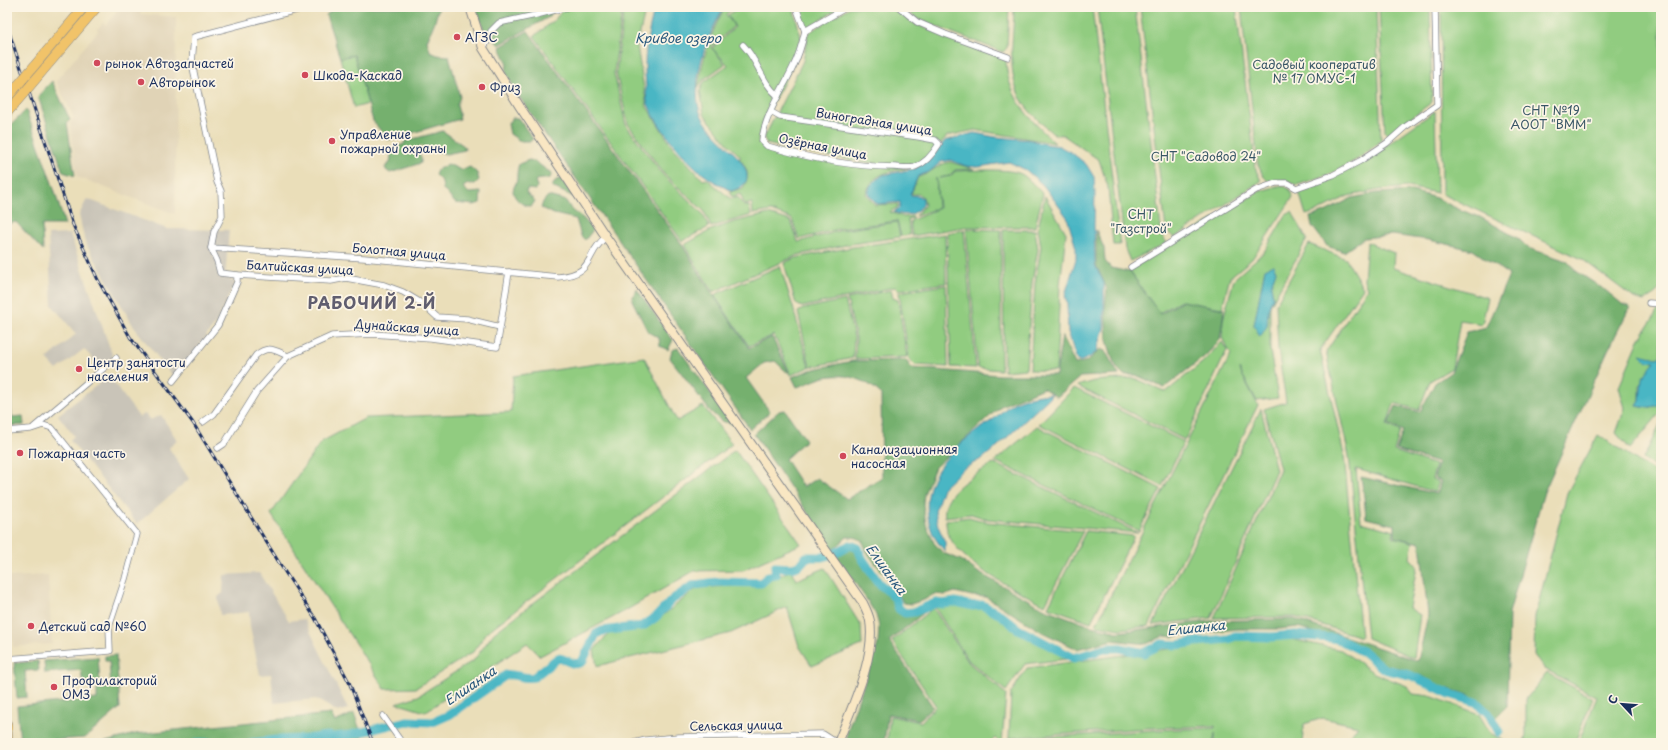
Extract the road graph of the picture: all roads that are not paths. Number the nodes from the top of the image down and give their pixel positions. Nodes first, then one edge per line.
1 (84, 7) edge
2 (97, 7) edge
3 (308, 7) edge
4 (470, 7) edge
5 (567, 7) edge
6 (796, 7) edge
7 (846, 7) edge
8 (899, 7) edge
9 (1434, 7) edge
10 (805, 31) junction
11 (743, 45) dead end
12 (483, 48) junction
13 (1008, 57) dead end
14 (778, 96) junction
15 (7, 98) edge
16 (7, 112) edge
17 (771, 112) junction
18 (913, 167) joint
19 (606, 237) junction
20 (211, 248) junction
21 (1132, 267) dead end
22 (509, 272) junction
23 (237, 275) junction
24 (1649, 303) dead end
25 (1661, 304) edge
26 (500, 327) junction
27 (288, 356) junction
28 (116, 358) dead end
29 (173, 382) dead end
30 (203, 422) dead end
31 (34, 427) junction
32 (7, 431) edge
33 (218, 448) dead end
34 (7, 659) edge
35 (383, 716) dead end
36 (7, 724) edge
37 (8, 743) edge
38 (402, 743) edge
39 (634, 743) edge
40 (837, 743) edge

1 - 15 main road, bridge
2 - 16 main road, bridge
3 - 20 street
4 - 12 main road
5 - 12 street
6 - 10 street
7 - 10 street
8 - 13 street
9 - 21 street
10 - 14 street
11 - 14 street
12 - 19 main road
14 - 17 street
17 - 18 street, Озёрная улица
17 - 18 street, Виноградная улица
19 - 22 street, Болотная улица
19 - 40 main road
20 - 22 street, Болотная улица
20 - 23 street
22 - 26 street, Дунайская улица
23 - 26 street, Балтийская улица
23 - 29 street, Балтийская улица
24 - 25 street
26 - 27 street, Дунайская улица
27 - 30 street
27 - 33 street, Дунайская улица
28 - 31 street
31 - 32 street
31 - 34 street
35 - 38 street
36 - 37 main road
39 - 40 street, Сельская улица

